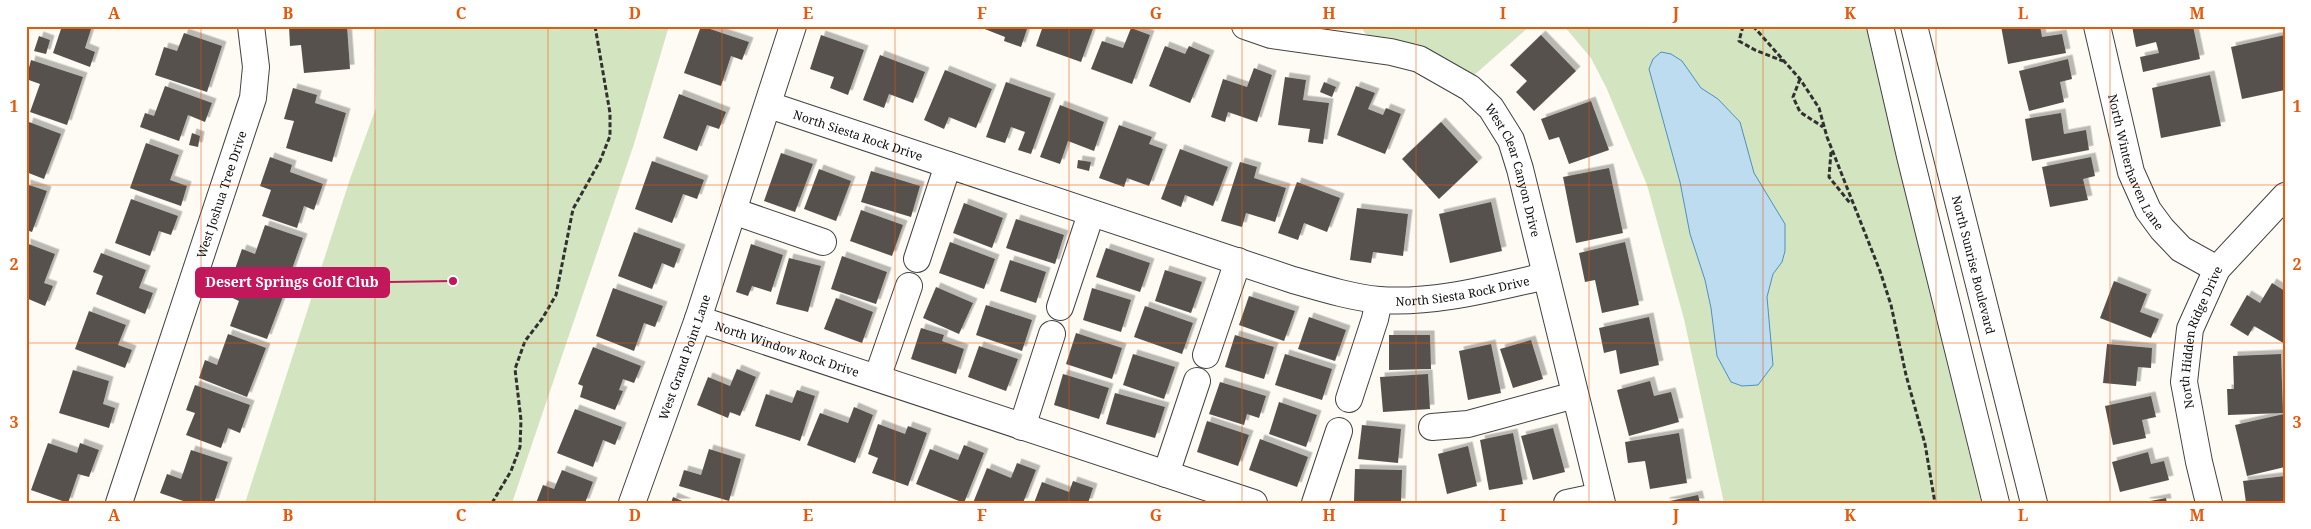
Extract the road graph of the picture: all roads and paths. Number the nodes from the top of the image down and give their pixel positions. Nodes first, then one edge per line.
1 (251, 26) edge
2 (595, 26) edge
3 (793, 26) edge
4 (1245, 26) edge
5 (1743, 26) edge
6 (1753, 26) edge
7 (1880, 26) edge
8 (1914, 26) edge
9 (2097, 26) edge
10 (1344, 36) edge
11 (1783, 61) junction
12 (1800, 79) junction
13 (769, 104) junction
14 (1824, 128) junction
15 (1832, 149) junction
16 (948, 165) junction
17 (2285, 196) edge
18 (1852, 205) junction
19 (733, 211) junction
20 (1091, 214) junction
21 (823, 242) dead end
22 (918, 259) dead end
23 (1238, 261) junction
24 (2217, 269) junction
25 (1546, 276) junction
26 (909, 286) dead end
27 (1379, 300) junction
28 (1060, 307) dead end
29 (698, 319) junction
30 (1052, 334) dead end
31 (1206, 355) dead end
32 (877, 378) junction
33 (1197, 380) dead end
34 (1574, 395) junction
35 (1349, 399) dead end
36 (1022, 427) junction
37 (1432, 428) dead end
38 (1339, 431) dead end
39 (1166, 474) junction
40 (1601, 499) edge
41 (119, 503) edge
42 (492, 503) edge
43 (632, 503) edge
44 (1254, 503) edge
45 (1315, 503) edge
46 (1568, 503) edge
47 (1935, 503) edge
48 (1996, 503) edge
49 (2034, 503) edge
50 (2209, 503) edge

1 - 41 street, West Joshua Tree Drive
2 - 42 path
3 - 13 street, West Grand Point Lane
4 - 10 street, West Clear Canyon Drive
5 - 11 path
6 - 11 path
7 - 48 street
8 - 49 street, North Sunrise Boulevard
9 - 24 street, North Winterhaven Lane
10 - 25 street, West Clear Canyon Drive
11 - 12 path
12 - 14 path
12 - 14 path
13 - 16 street, North Siesta Rock Drive
13 - 19 street, West Grand Point Lane
14 - 15 path
15 - 18 path
15 - 18 path
16 - 20 street, North Siesta Rock Drive
16 - 22 street
17 - 24 street, North Hidden Ridge Drive
18 - 47 path
19 - 21 street
19 - 29 street, West Grand Point Lane
20 - 23 street, North Siesta Rock Drive
20 - 28 street
23 - 27 street, North Siesta Rock Drive
23 - 31 street
24 - 50 street, North Hidden Ridge Drive
25 - 27 street, North Siesta Rock Drive
25 - 34 street, West Clear Canyon Drive
26 - 32 street
27 - 35 street, North Siesta Rock Drive
29 - 32 street, North Window Rock Drive
29 - 43 street, West Grand Point Lane
30 - 36 street
32 - 36 street, North Window Rock Drive
33 - 39 street
34 - 37 street
34 - 40 street, West Clear Canyon Drive
36 - 39 street, North Window Rock Drive
38 - 45 street
39 - 44 street, North Window Rock Drive
40 - 46 street

